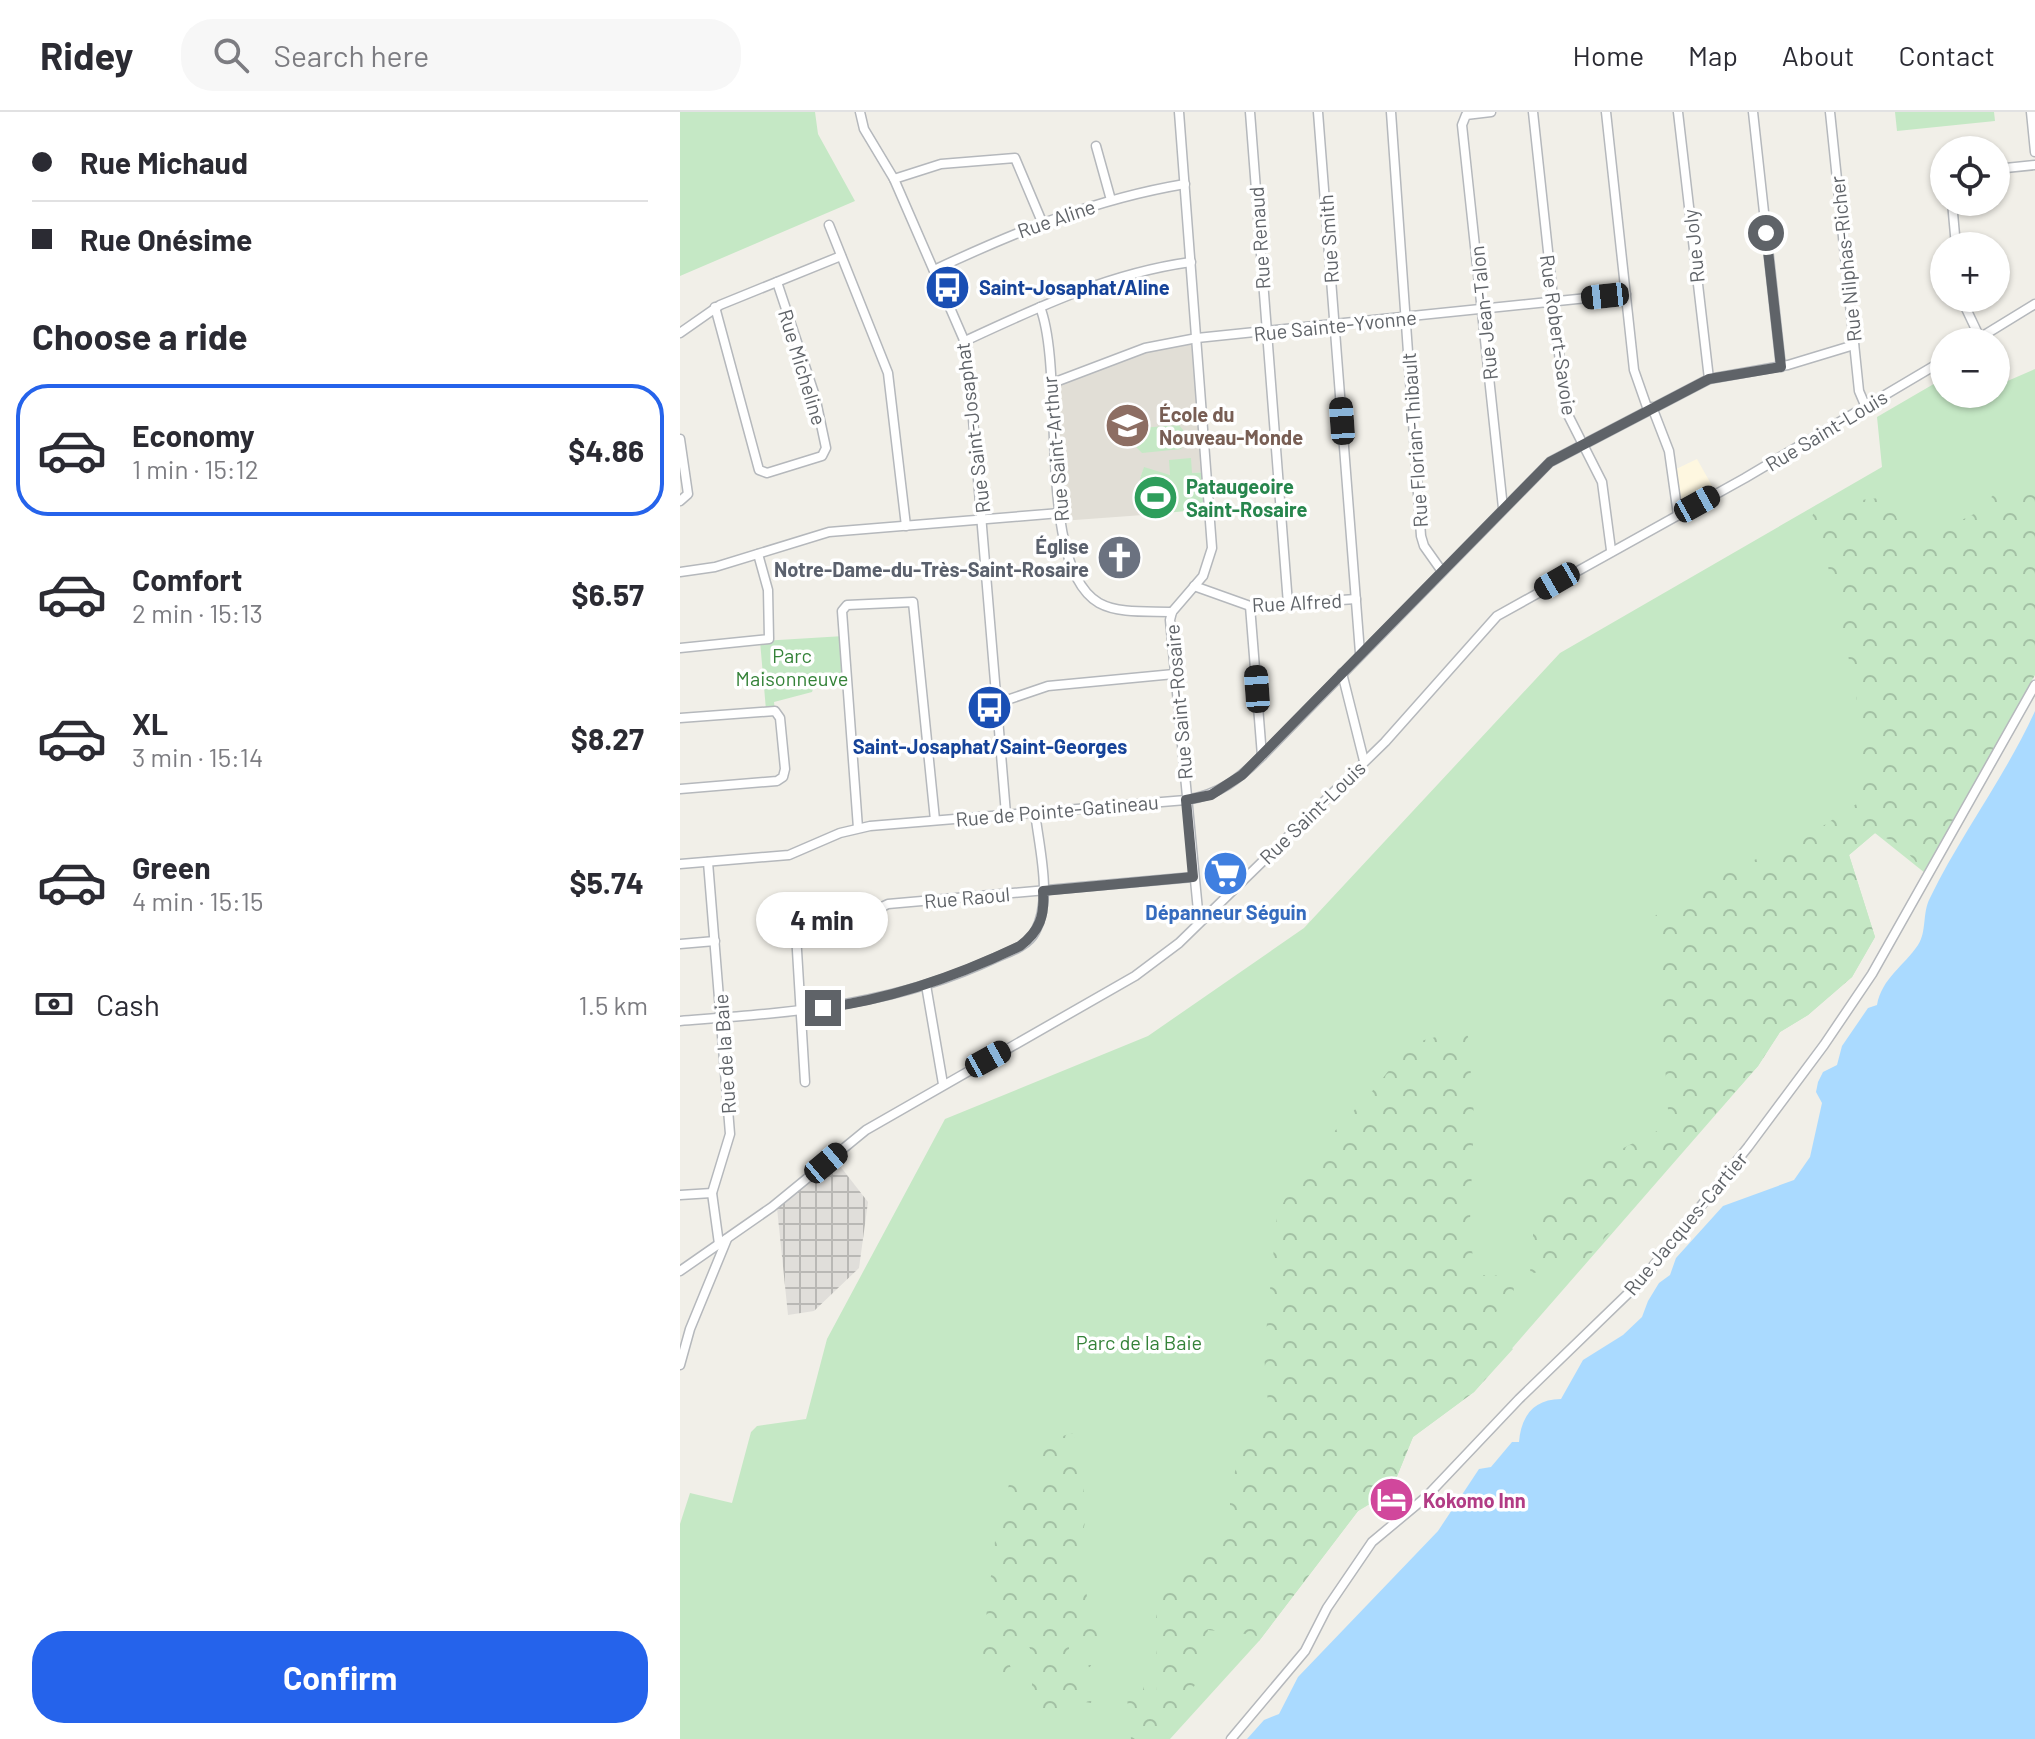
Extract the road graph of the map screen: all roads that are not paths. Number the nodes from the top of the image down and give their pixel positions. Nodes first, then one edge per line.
1 (860, 112) edge
2 (1179, 112) edge
3 (1250, 112) edge
4 (1318, 112) edge
5 (1391, 112) edge
6 (1491, 112) edge
7 (1533, 112) edge
8 (1606, 112) edge
9 (1678, 112) edge
10 (1753, 112) edge
11 (1830, 112) edge
12 (2031, 112) edge
13 (1096, 146) dead end
14 (2035, 152) edge
15 (2035, 165) edge
16 (2010, 168) edge
17 (894, 179) junction
18 (1185, 184) junction
19 (1111, 200) junction
20 (1042, 222) junction
21 (829, 225) dead end
22 (841, 256) junction
23 (1191, 262) junction
24 (934, 270) junction
25 (777, 282) junction
26 (1626, 294) junction
27 (1554, 302) junction
28 (2035, 304) edge
29 (715, 307) junction
30 (1040, 307) junction
31 (1483, 310) junction
32 (1406, 318) junction
33 (1335, 325) junction
34 (1996, 328) edge
35 (1266, 332) junction
36 (680, 333) edge
37 (1197, 338) junction
38 (965, 341) junction
39 (1854, 345) junction
40 (1781, 367) junction
41 (1930, 368) edge
42 (1709, 379) junction
43 (1050, 384) junction
44 (1865, 405) junction
45 (1650, 408) junction
46 (680, 439) edge
47 (1582, 444) junction
48 (680, 501) edge
49 (1503, 508) junction
50 (1060, 513) junction
51 (1678, 515) junction
52 (983, 519) junction
53 (906, 526) junction
54 (1611, 550) junction
55 (758, 554) junction
56 (1441, 570) junction
57 (680, 572) edge
58 (1194, 586) junction
59 (1356, 599) junction
60 (1288, 604) junction
61 (1250, 606) junction
62 (1172, 612) junction
63 (680, 648) edge
64 (1360, 653) junction
65 (1342, 673) junction
66 (1174, 674) junction
67 (2035, 685) edge
68 (998, 703) junction
69 (680, 718) edge
70 (1262, 756) junction
71 (1364, 761) junction
72 (680, 789) edge
73 (1186, 800) junction
74 (1035, 812) junction
75 (1006, 814) junction
76 (935, 820) junction
77 (858, 828) junction
78 (708, 862) junction
79 (680, 864) edge
80 (1193, 877) junction
81 (1043, 891) junction
82 (1199, 921) junction
83 (715, 941) junction
84 (680, 944) edge
85 (926, 985) junction
86 (800, 1011) junction
87 (722, 1018) junction
88 (680, 1021) edge
89 (805, 1082) dead end
90 (943, 1084) junction
91 (712, 1193) junction
92 (680, 1195) edge
93 (724, 1241) junction
94 (680, 1271) edge
95 (680, 1365) edge
96 (1231, 1739) edge

1 - 17 street, Rue Saint-Josaphat
2 - 18 street, Rue Saint-Rosaire
3 - 35 street, Rue Renaud
4 - 33 street, Rue Smith
5 - 32 street, Rue Florian-Thibault
6 - 31 street, Rue Jean-Talon
7 - 27 street, Rue Robert-Savoie
8 - 26 street
9 - 42 street, Rue Joly
10 - 40 street
11 - 39 street, Rue Nilphas-Richer
12 - 14 street
13 - 19 street
15 - 16 street
17 - 20 street
17 - 24 street, Rue Saint-Josaphat
18 - 19 street, Rue Aline
18 - 23 street, Rue Saint-Rosaire
19 - 20 street, Rue Aline
20 - 24 street, Rue Aline
21 - 22 street
22 - 25 street
22 - 53 street
23 - 30 street
23 - 37 street, Rue Saint-Rosaire
24 - 38 street, Rue Saint-Josaphat
25 - 29 street
25 - 29 street, Rue Micheline
26 - 27 street, Rue Sainte-Yvonne
26 - 45 street
27 - 31 street, Rue Sainte-Yvonne
27 - 47 street, Rue Robert-Savoie
28 - 34 street
29 - 36 street
30 - 38 street
30 - 43 street, Rue Saint-Arthur
31 - 32 street, Rue Sainte-Yvonne
31 - 49 street, Rue Jean-Talon
32 - 33 street, Rue Sainte-Yvonne
32 - 56 street, Rue Florian-Thibault
33 - 35 street, Rue Sainte-Yvonne
33 - 59 street, Rue Smith
35 - 37 street, Rue Sainte-Yvonne
35 - 60 street, Rue Renaud
37 - 43 street, Rue Sainte-Yvonne
37 - 58 street, Rue Saint-Rosaire
38 - 52 street, Rue Saint-Josaphat
39 - 40 street, Rue de Pointe-Gatineau
39 - 44 street, Rue Nilphas-Richer
40 - 42 street, Rue de Pointe-Gatineau
41 - 44 street, Rue Saint-Louis
42 - 45 street, Rue de Pointe-Gatineau
43 - 50 street, Rue Saint-Arthur
44 - 51 street, Rue Saint-Louis
45 - 47 street, Rue de Pointe-Gatineau
45 - 51 street
46 - 48 street
47 - 49 street, Rue de Pointe-Gatineau
47 - 54 street, Rue Robert-Savoie
49 - 56 street, Rue de Pointe-Gatineau
50 - 52 street
50 - 62 street, Rue Saint-Arthur
51 - 54 street, Rue Saint-Louis
52 - 53 street
52 - 68 street, Rue Saint-Josaphat
53 - 55 street
54 - 71 street, Rue Saint-Louis
55 - 57 street
55 - 63 street
56 - 64 street, Rue de Pointe-Gatineau
58 - 61 street, Rue Alfred
58 - 62 street, Rue Saint-Rosaire
59 - 60 street, Rue Alfred
59 - 64 street, Rue Smith
60 - 61 street, Rue Alfred
61 - 70 street
62 - 66 street, Rue Saint-Rosaire
64 - 65 street, Rue de Pointe-Gatineau
65 - 70 street, Rue de Pointe-Gatineau
65 - 71 street
66 - 68 street
66 - 73 street, Rue Saint-Rosaire
67 - 96 street, Rue Jacques-Cartier
68 - 75 street, Rue Saint-Josaphat
69 - 72 street
70 - 73 street, Rue de Pointe-Gatineau
71 - 82 street, Rue Saint-Louis
73 - 74 street, Rue de Pointe-Gatineau
73 - 80 street, Rue Saint-Rosaire
74 - 75 street, Rue de Pointe-Gatineau
74 - 81 street
75 - 76 street, Rue de Pointe-Gatineau
76 - 77 street, Rue de Pointe-Gatineau
76 - 77 street
77 - 78 street, Rue de Pointe-Gatineau
78 - 79 street, Rue de Pointe-Gatineau
78 - 83 street, Rue de la Baie
80 - 81 street, Rue Raoul
80 - 82 street, Rue Saint-Rosaire
81 - 85 street
81 - 86 street, Rue Raoul
82 - 90 street, Rue Saint-Louis
83 - 84 street
83 - 87 street, Rue de la Baie
85 - 86 street
85 - 90 street
86 - 87 street
86 - 89 street
87 - 88 street
87 - 91 street, Rue de la Baie
90 - 93 street, Rue Saint-Louis
91 - 92 street
91 - 93 street, Rue de la Baie
93 - 94 street, Rue Saint-Louis
93 - 95 street

